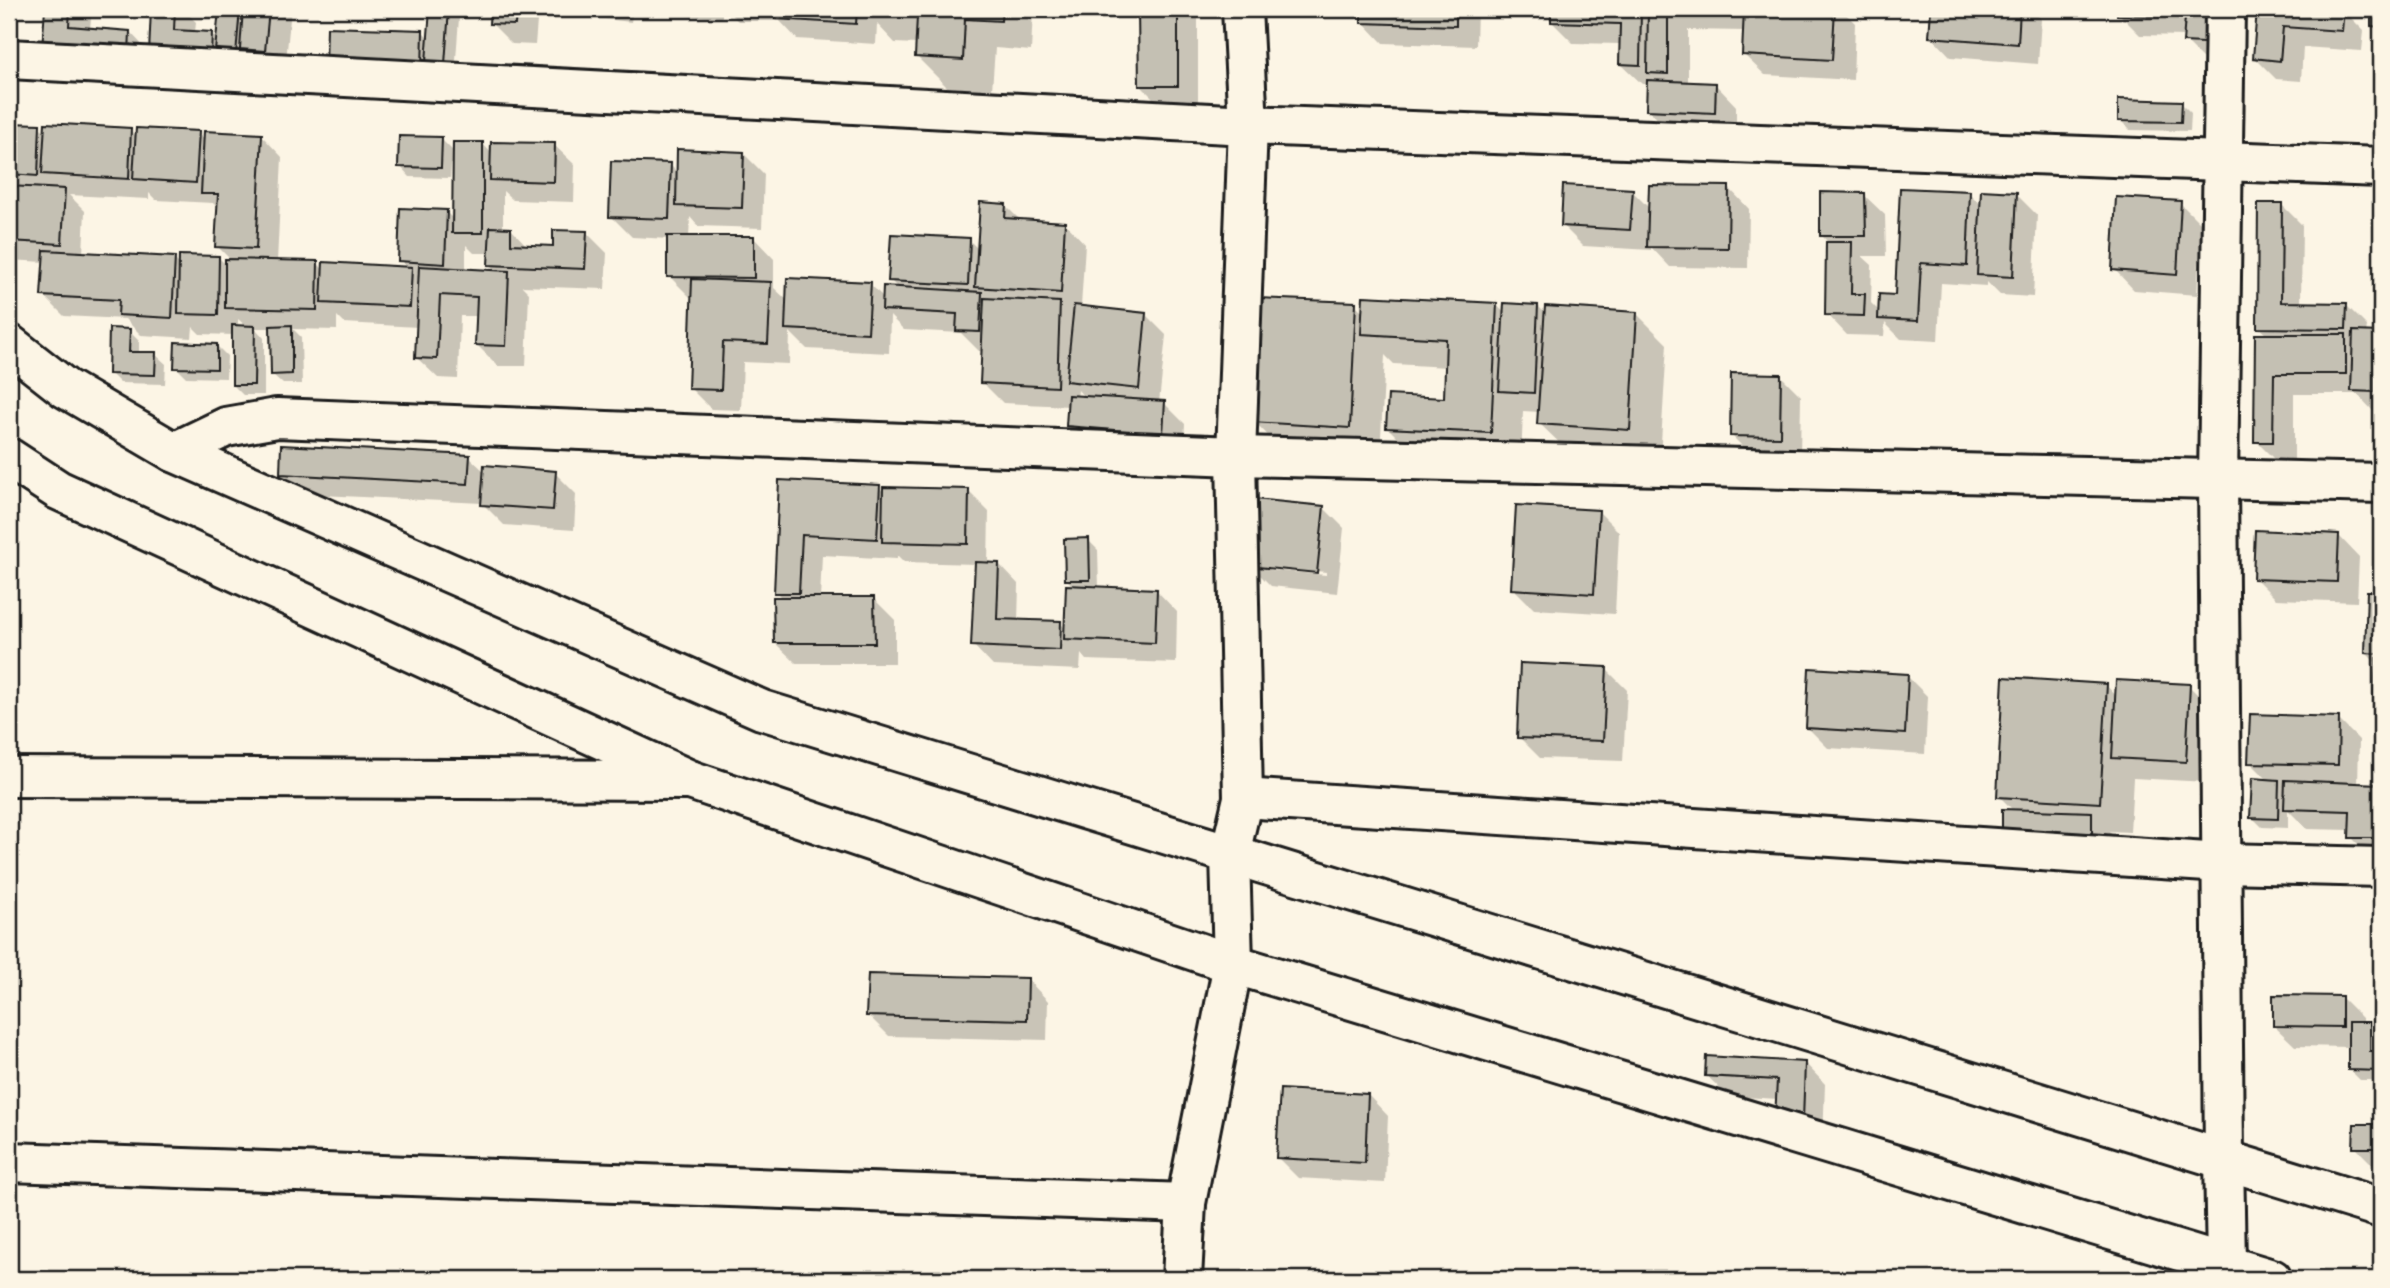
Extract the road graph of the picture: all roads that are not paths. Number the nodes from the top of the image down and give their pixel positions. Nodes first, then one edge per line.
1 (1242, 9) edge
2 (2225, 9) edge
3 (9, 59) edge
4 (1248, 125) junction
5 (2222, 162) junction
6 (2381, 166) edge
7 (9, 344) edge
8 (174, 452) junction
9 (1236, 456) junction
10 (9, 458) edge
11 (2218, 479) junction
12 (2381, 484) edge
13 (9, 777) edge
14 (690, 780) junction
15 (1242, 798) junction
16 (1230, 854) junction
17 (2222, 863) junction
18 (2381, 867) edge
19 (1233, 964) junction
20 (2224, 1158) junction
21 (9, 1162) edge
22 (1186, 1203) junction
23 (2381, 1208) edge
24 (2227, 1272) edge
25 (1181, 1279) edge
26 (2272, 1279) edge

1 - 4 street
2 - 5 street
3 - 4 street
4 - 5 street
4 - 9 street
5 - 6 street
5 - 11 street
7 - 8 street
8 - 9 street
8 - 16 street
9 - 11 street
9 - 15 street
10 - 14 street
11 - 12 street
11 - 17 street
13 - 14 street
14 - 19 street
15 - 16 street
15 - 17 street
16 - 19 street
16 - 20 street
17 - 18 street
17 - 20 street
19 - 22 street
19 - 24 street
20 - 23 street
20 - 24 street
21 - 22 street
22 - 25 street
24 - 26 street

